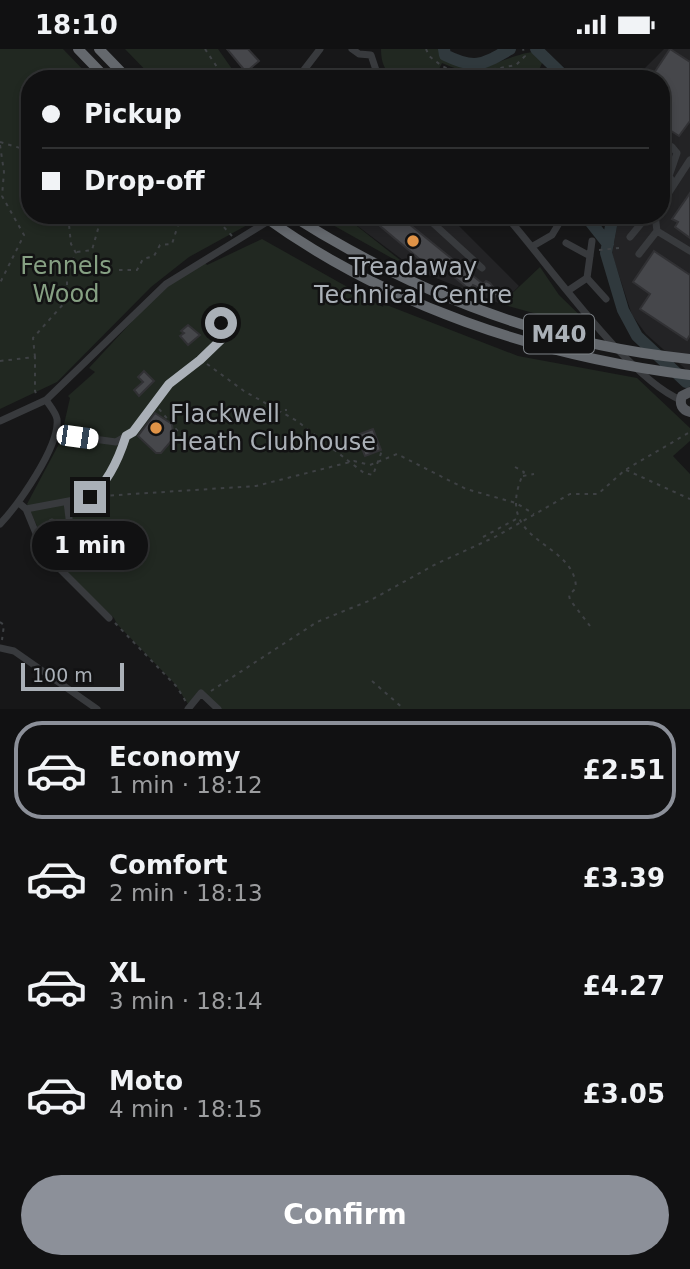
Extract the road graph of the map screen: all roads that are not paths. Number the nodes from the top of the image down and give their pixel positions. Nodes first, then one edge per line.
1 (78, 49) edge
2 (99, 49) edge
3 (320, 49) edge
4 (352, 49) edge
5 (371, 52) edge
6 (98, 70) edge
7 (119, 70) edge
8 (304, 70) edge
9 (376, 70) edge
10 (670, 148) edge
11 (690, 160) edge
12 (670, 173) edge
13 (670, 178) edge
14 (674, 184) junction
15 (670, 190) edge
16 (264, 224) edge
17 (276, 224) edge
18 (305, 224) edge
19 (434, 224) edge
20 (513, 224) edge
21 (559, 224) edge
22 (641, 224) edge
23 (656, 224) edge
24 (657, 231) junction
25 (630, 237) dead end
26 (592, 241) dead end
27 (566, 243) dead end
28 (533, 246) junction
29 (690, 251) edge
30 (639, 254) dead end
31 (590, 256) junction
32 (482, 268) dead end
33 (587, 278) junction
34 (569, 290) junction
35 (606, 299) dead end
36 (221, 323) dead end
37 (690, 359) edge
38 (690, 375) edge
39 (690, 392) edge
40 (46, 400) junction
41 (681, 400) junction
42 (690, 412) edge
43 (0, 421) edge
44 (56, 434) junction
45 (126, 436) junction
46 (67, 502) junction
47 (22, 506) junction
48 (52, 522) dead end
49 (0, 524) edge
50 (109, 618) road end
51 (0, 648) edge
52 (97, 709) edge
53 (188, 709) edge
54 (218, 709) edge

1 - 6 highway
2 - 7 highway
3 - 8 street
4 - 5 street
5 - 9 street
10 - 12 street
11 - 14 street
13 - 14 street
14 - 15 street
16 - 40 street
17 - 38 highway, M40
18 - 37 highway, M40
19 - 32 street
20 - 28 street
21 - 28 street
22 - 25 street
23 - 24 street
24 - 29 street
24 - 30 street
26 - 31 street
27 - 31 street
28 - 34 street
31 - 33 street
33 - 34 street
33 - 35 street
34 - 41 street
36 - 45 street
39 - 41 main road
40 - 43 street
40 - 44 street
41 - 42 main road
44 - 45 street
44 - 47 street
45 - 46 street
46 - 47 street
46 - 48 street
47 - 49 street
47 - 50 street
51 - 52 street
53 - 54 street

